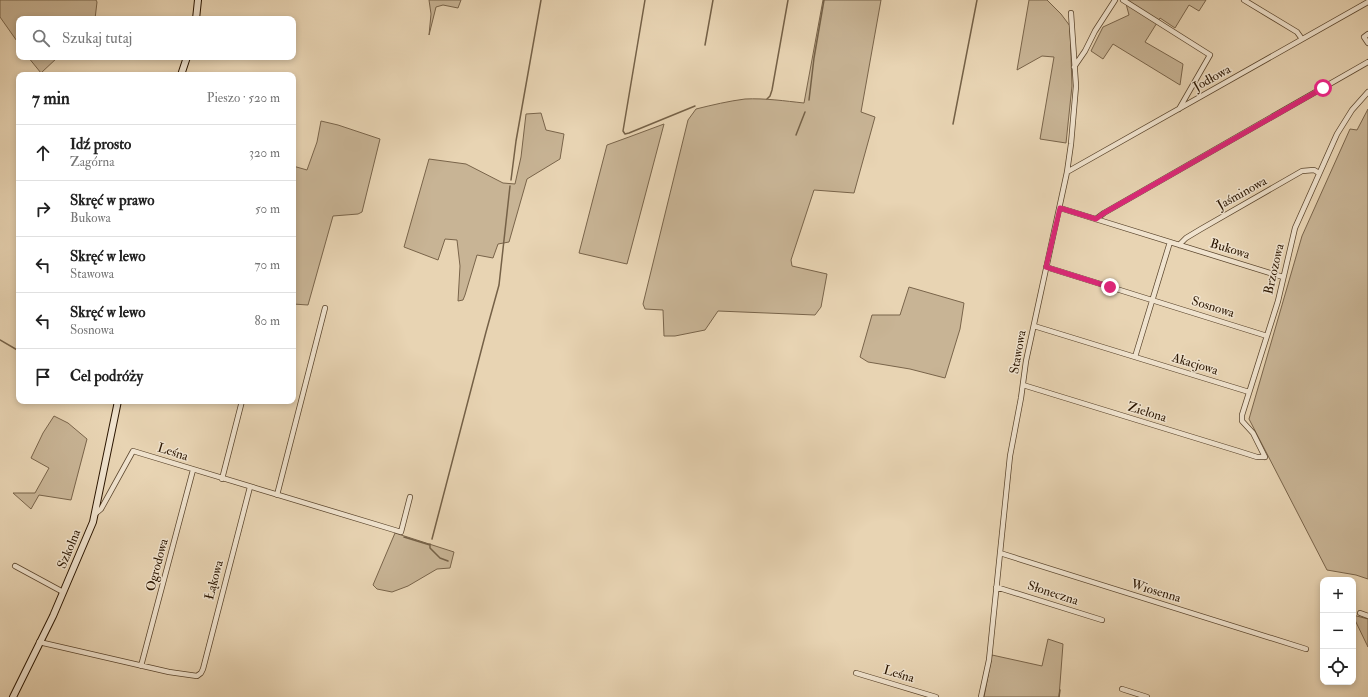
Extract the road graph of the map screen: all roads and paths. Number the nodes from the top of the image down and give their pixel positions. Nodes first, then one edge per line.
1 (198, 0) edge
2 (1115, 0) edge
3 (1123, 0) edge
4 (1244, 0) edge
5 (1367, 1) edge
6 (1071, 12) dead end
7 (196, 16) edge
8 (1368, 34) edge
9 (1302, 39) junction
10 (1368, 43) edge
11 (187, 60) edge
12 (1368, 62) edge
13 (1074, 68) junction
14 (182, 72) edge
15 (1368, 92) edge
16 (1178, 109) junction
17 (1067, 172) junction
18 (1319, 172) junction
19 (1060, 208) junction
20 (1096, 219) junction
21 (1170, 242) junction
22 (1179, 245) junction
23 (1046, 267) junction
24 (1283, 277) junction
25 (1152, 300) junction
26 (326, 308) dead end
27 (1034, 326) junction
28 (1266, 336) junction
29 (1135, 357) junction
30 (1023, 385) junction
31 (1249, 392) junction
32 (117, 404) edge
33 (241, 404) edge
34 (1265, 457) joint
35 (193, 470) junction
36 (222, 479) junction
37 (250, 487) junction
38 (277, 495) junction
39 (99, 496) junction
40 (107, 496) junction
41 (410, 497) dead end
42 (96, 514) junction
43 (1000, 553) junction
44 (15, 566) dead end
45 (996, 586) junction
46 (63, 592) junction
47 (1360, 613) dead end
48 (1368, 616) edge
49 (1102, 620) dead end
50 (39, 642) junction
51 (1306, 649) dead end
52 (142, 666) junction
53 (856, 673) dead end
54 (1122, 690) dead end
55 (13, 697) edge
56 (936, 697) edge
57 (980, 697) edge
58 (1147, 697) edge

1 - 7 street
2 - 13 street
3 - 16 street
4 - 9 street
5 - 9 street, Jodłowa
6 - 13 street, Stawowa
8 - 10 street
9 - 16 street, Jodłowa
11 - 14 street
12 - 20 street
13 - 17 street, Stawowa
15 - 18 street, Brzozowa
16 - 17 street, Jodłowa
17 - 19 street, Stawowa
18 - 22 street, Jaśminowa
18 - 24 street, Brzozowa
19 - 20 street, Bukowa
19 - 23 street, Stawowa
20 - 21 street, Bukowa
21 - 22 street, Bukowa
21 - 25 street
22 - 24 street, Bukowa
23 - 25 street, Sosnowa
23 - 27 street, Stawowa
24 - 28 street, Brzozowa
25 - 28 street, Sosnowa
25 - 29 street
26 - 38 street
27 - 29 street, Akacjowa
27 - 30 street, Stawowa
28 - 31 street, Brzozowa
29 - 31 street, Akacjowa
30 - 34 street, Zielona
30 - 43 street, Stawowa
31 - 34 street, Brzozowa
32 - 39 street, Szkolna
33 - 36 street
35 - 36 street, Leśna
35 - 40 street, Leśna
35 - 52 street, Ogrodowa
36 - 37 street, Leśna
37 - 38 street, Leśna
37 - 52 street, Łąkowa
38 - 41 street, Leśna
39 - 40 street
39 - 42 street, Szkolna
40 - 42 street, Leśna
42 - 46 street, Szkolna
43 - 45 street, Stawowa
43 - 51 street, Wiosenna
44 - 46 street
45 - 49 street, Słoneczna
45 - 57 street, Stawowa
46 - 50 street, Szkolna
47 - 48 street
50 - 52 street
50 - 55 street, Szkolna
53 - 56 street, Leśna
54 - 58 street

